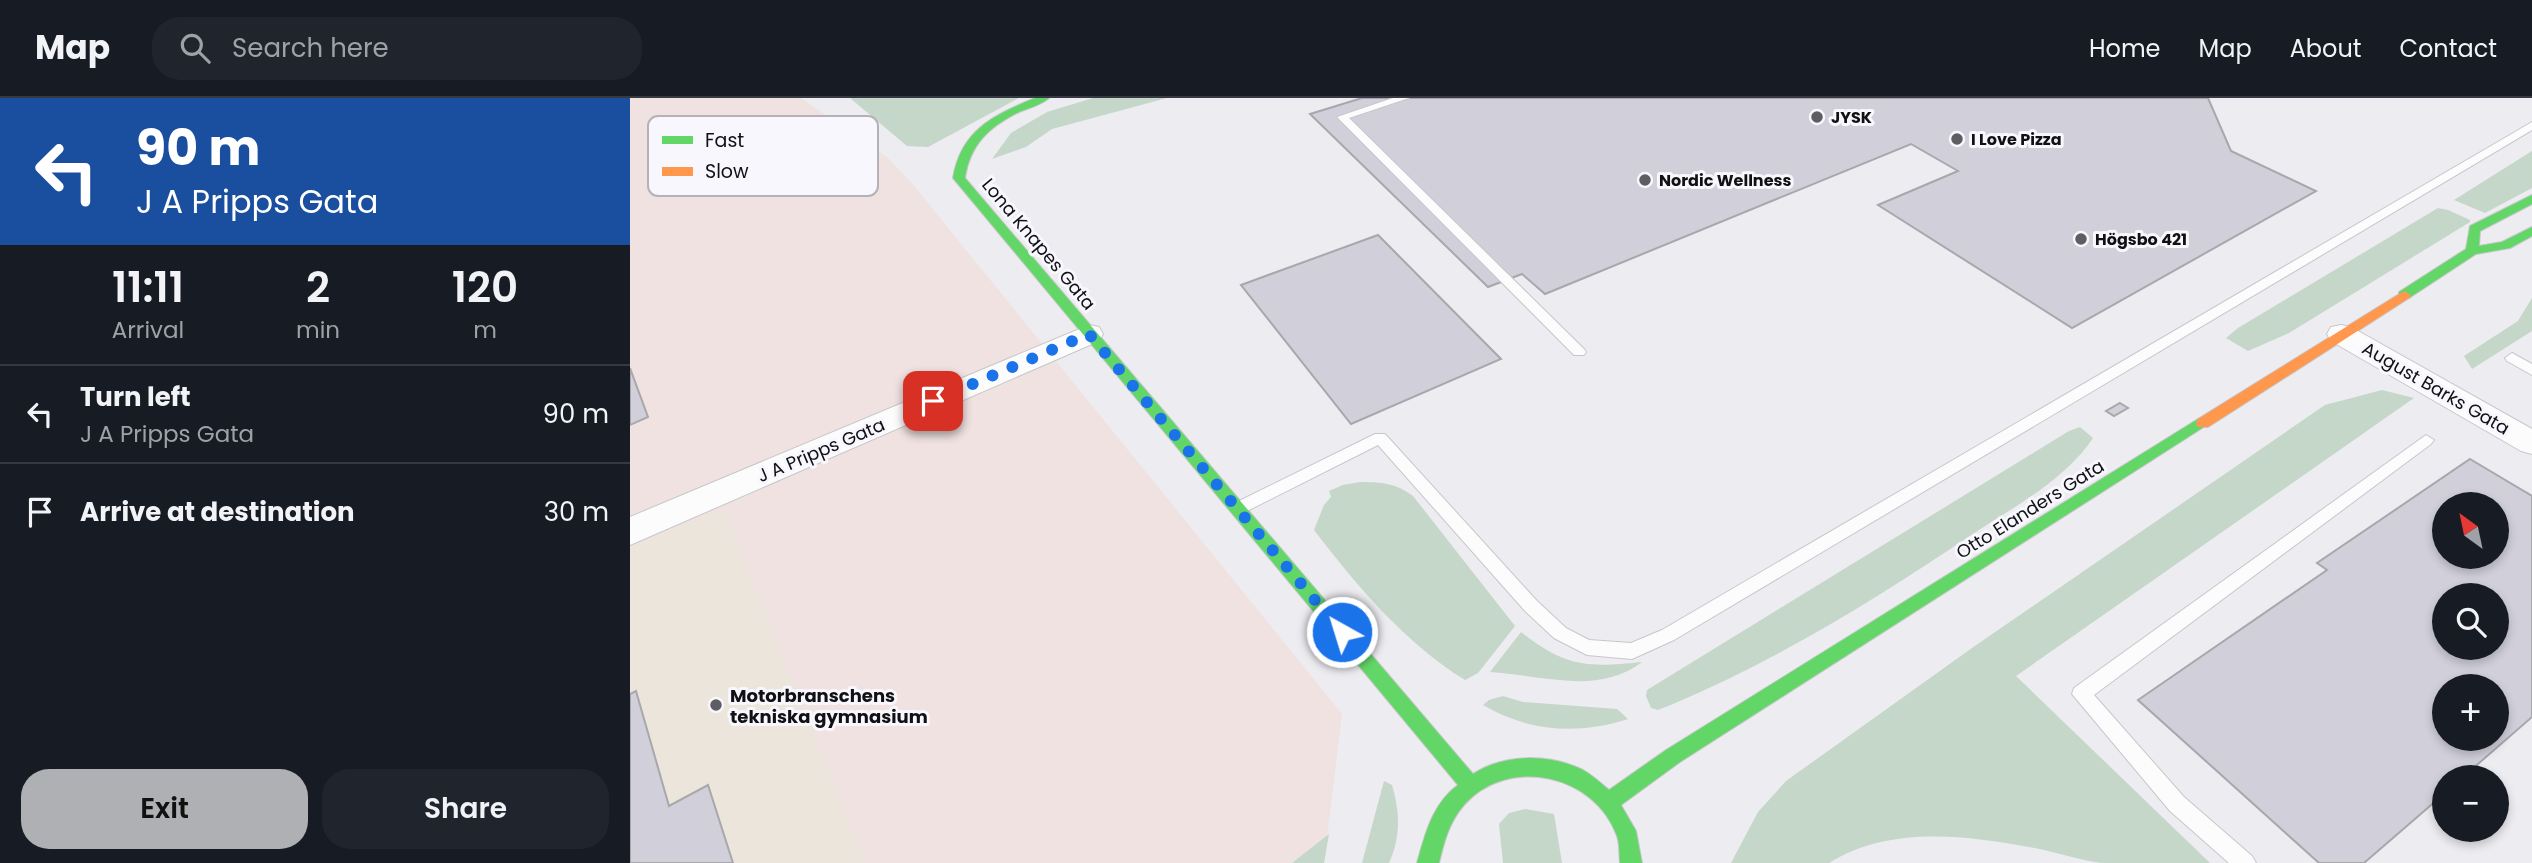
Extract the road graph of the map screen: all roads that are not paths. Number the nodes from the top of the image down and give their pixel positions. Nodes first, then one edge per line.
1 (1044, 98) edge
2 (1404, 98) edge
3 (2532, 125) edge
4 (2532, 199) edge
5 (2532, 231) edge
6 (2472, 251) junction
7 (1089, 334) junction
8 (2341, 334) junction
9 (1579, 352) dead end
10 (2512, 358) dead end
11 (2532, 370) edge
12 (2426, 440) dead end
13 (2532, 443) edge
14 (1239, 508) junction
15 (630, 532) edge
16 (1470, 785) junction
17 (1610, 801) junction
18 (1428, 863) edge
19 (1630, 863) edge
20 (2245, 863) edge

1 - 7 street, Lona Knapes Gata
2 - 9 lane
3 - 14 lane
4 - 6 street
5 - 6 street, Otto Elanders Gata
6 - 8 street, Otto Elanders Gata
7 - 14 street, Lona Knapes Gata
7 - 15 street, J A Pripps Gata
8 - 13 street, August Barks Gata
8 - 17 street, Otto Elanders Gata
10 - 11 lane
12 - 20 lane
14 - 16 street, Lona Knapes Gata
16 - 17 street
16 - 18 street
17 - 19 street

